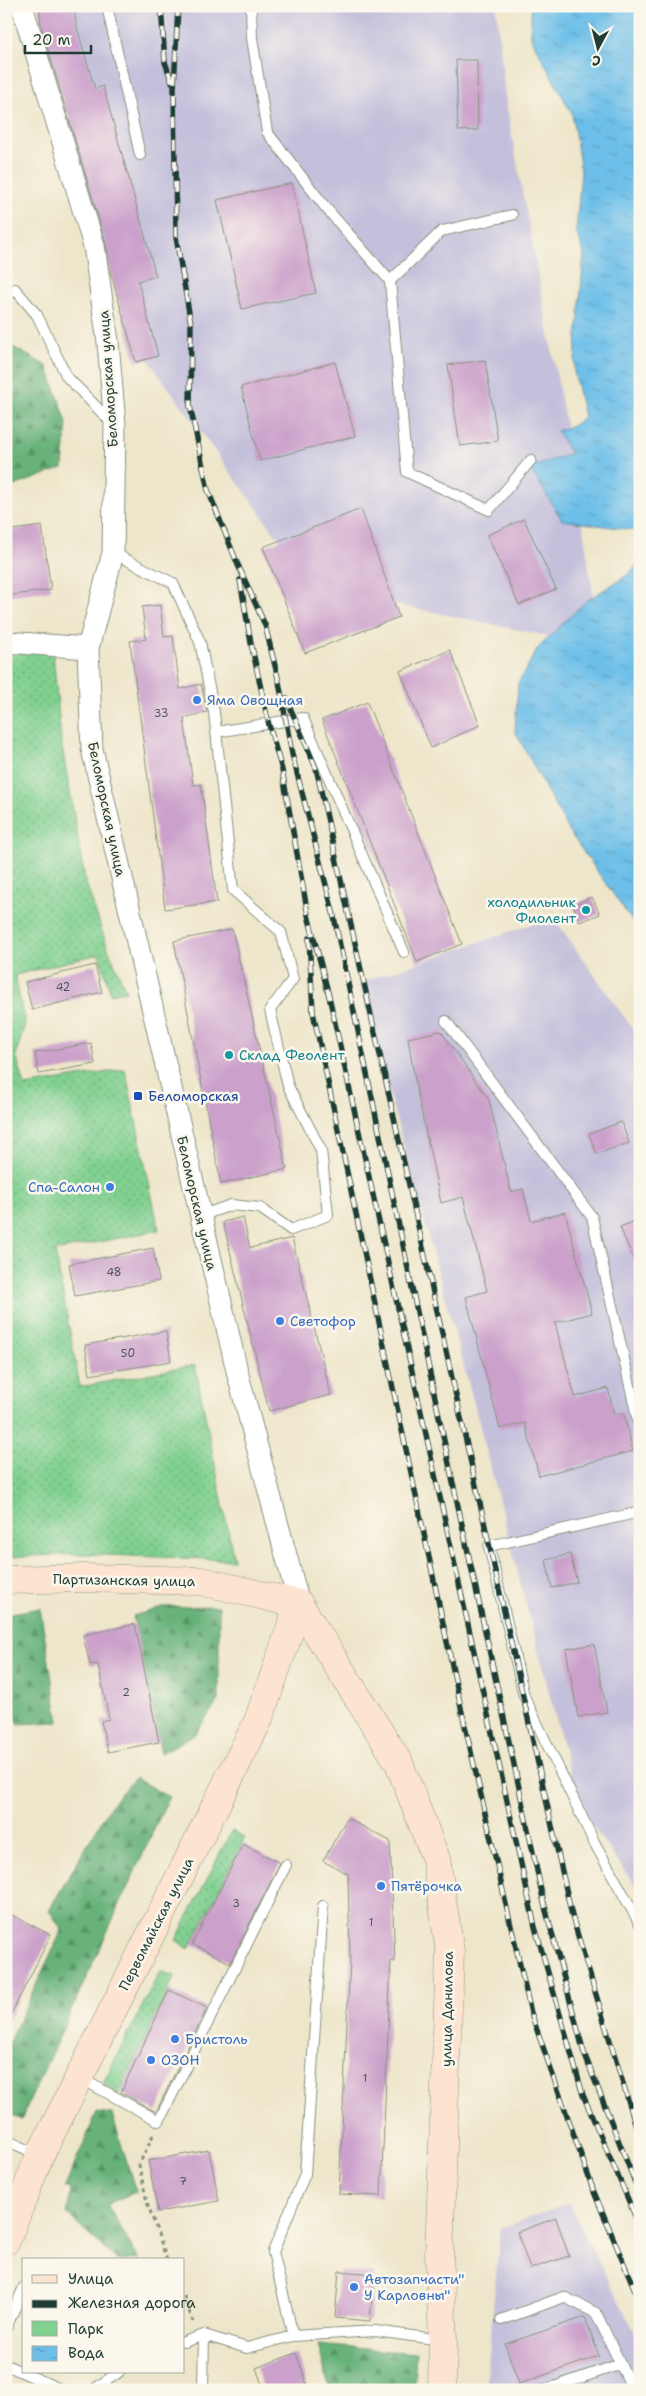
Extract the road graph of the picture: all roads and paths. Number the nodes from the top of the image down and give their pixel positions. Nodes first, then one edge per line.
1 (22, 6) edge
2 (107, 6) edge
3 (251, 6) edge
4 (140, 155) dead end
5 (512, 215) dead end
6 (390, 281) junction
7 (6, 297) edge
8 (115, 426) junction
9 (532, 460) dead end
10 (113, 552) junction
11 (6, 642) edge
12 (88, 648) junction
13 (216, 732) junction
14 (404, 952) dead end
15 (446, 1021) dead end
16 (200, 1216) junction
17 (640, 1430) edge
18 (640, 1512) edge
19 (6, 1580) edge
20 (299, 1604) junction
21 (286, 1865) dead end
22 (323, 1906) dead end
23 (640, 1924) edge
24 (79, 2078) junction
25 (159, 2121) junction
26 (6, 2140) edge
27 (40, 2156) junction
28 (6, 2241) edge
29 (166, 2258) edge
30 (22, 2292) edge
31 (185, 2298) edge
32 (501, 2320) dead end
33 (6, 2328) edge
34 (201, 2336) junction
35 (293, 2336) junction
36 (443, 2340) junction
37 (185, 2342) edge
38 (621, 2364) junction
39 (6, 2365) edge
40 (22, 2372) edge
41 (26, 2374) edge
42 (116, 2374) edge
43 (62, 2390) edge
44 (93, 2390) edge
45 (203, 2390) edge
46 (442, 2390) edge
47 (545, 2390) edge
48 (633, 2390) edge

1 - 8 street, Беломорская улица
2 - 4 lane
3 - 6 lane
5 - 6 lane
6 - 9 lane
7 - 8 lane
8 - 10 street, Беломорская улица
10 - 12 street, Беломорская улица
10 - 13 lane
11 - 12 street
12 - 16 street, Беломорская улица
13 - 14 lane
13 - 16 lane
15 - 17 lane
16 - 20 street, Беломорская улица
18 - 23 lane
19 - 20 main road, Партизанская улица
20 - 24 main road, Первомайская улица
20 - 36 main road, улица Данилова
21 - 25 lane
22 - 35 lane
24 - 25 lane
24 - 27 main road, Первомайская улица
25 - 29 path
26 - 27 lane
27 - 28 main road, Первомайская улица
30 - 33 lane
31 - 34 path
32 - 38 lane
34 - 35 lane
34 - 37 lane
34 - 45 lane
35 - 36 lane
36 - 46 main road, улица Данилова
38 - 47 lane
38 - 48 lane
39 - 40 lane
41 - 43 lane
42 - 44 lane

